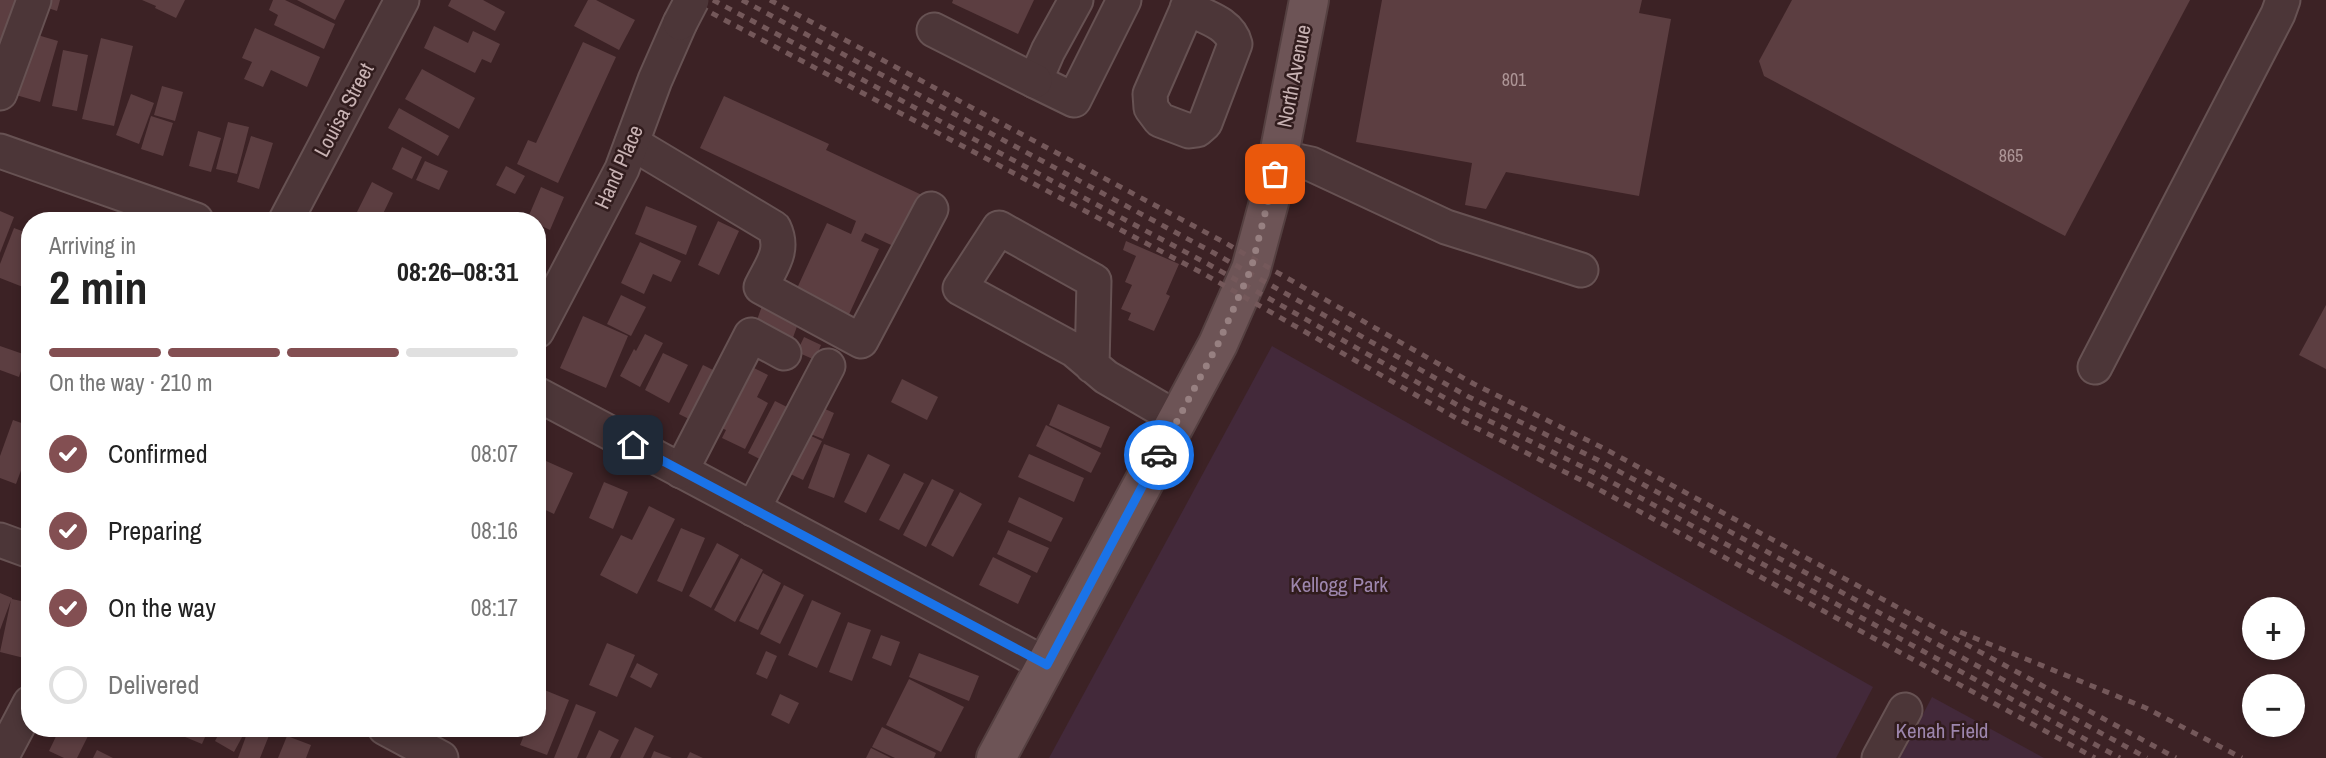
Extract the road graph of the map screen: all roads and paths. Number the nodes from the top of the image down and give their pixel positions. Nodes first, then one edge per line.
1 (34, 0) edge
2 (402, 0) edge
3 (1076, 0) edge
4 (1124, 0) edge
5 (2283, 0) edge
6 (1301, 4) edge
7 (686, 12) edge
8 (934, 30) dead end
9 (1035, 81) junction
10 (0, 93) edge
11 (632, 144) junction
12 (0, 151) edge
13 (1278, 157) junction
14 (930, 209) dead end
15 (174, 212) edge
16 (290, 212) edge
17 (1581, 270) dead end
18 (546, 314) edge
19 (784, 353) dead end
20 (828, 366) dead end
21 (1092, 366) junction
22 (2095, 368) dead end
23 (546, 399) edge
24 (1178, 419) junction
25 (681, 471) junction
26 (753, 509) junction
27 (0, 540) edge
28 (21, 548) edge
29 (1047, 665) junction
30 (1905, 710) dead end
31 (21, 720) edge
32 (402, 737) edge
33 (1, 758) edge
34 (441, 758) edge
35 (996, 758) edge
36 (1880, 758) edge

1 - 10 street
2 - 16 street, Louisa Street
3 - 9 street
4 - 9 street
5 - 22 street
6 - 13 main road, North Avenue
7 - 11 street, Hand Place
8 - 9 street
11 - 14 street
11 - 18 street, Hand Place
12 - 15 street
13 - 17 street
13 - 24 main road, North Avenue
19 - 25 street
20 - 26 street
21 - 21 street
21 - 24 street
23 - 25 street
24 - 29 main road, North Avenue
25 - 26 street
26 - 29 street
27 - 28 street
29 - 35 main road, North Avenue
30 - 36 street
31 - 33 street
32 - 34 street

